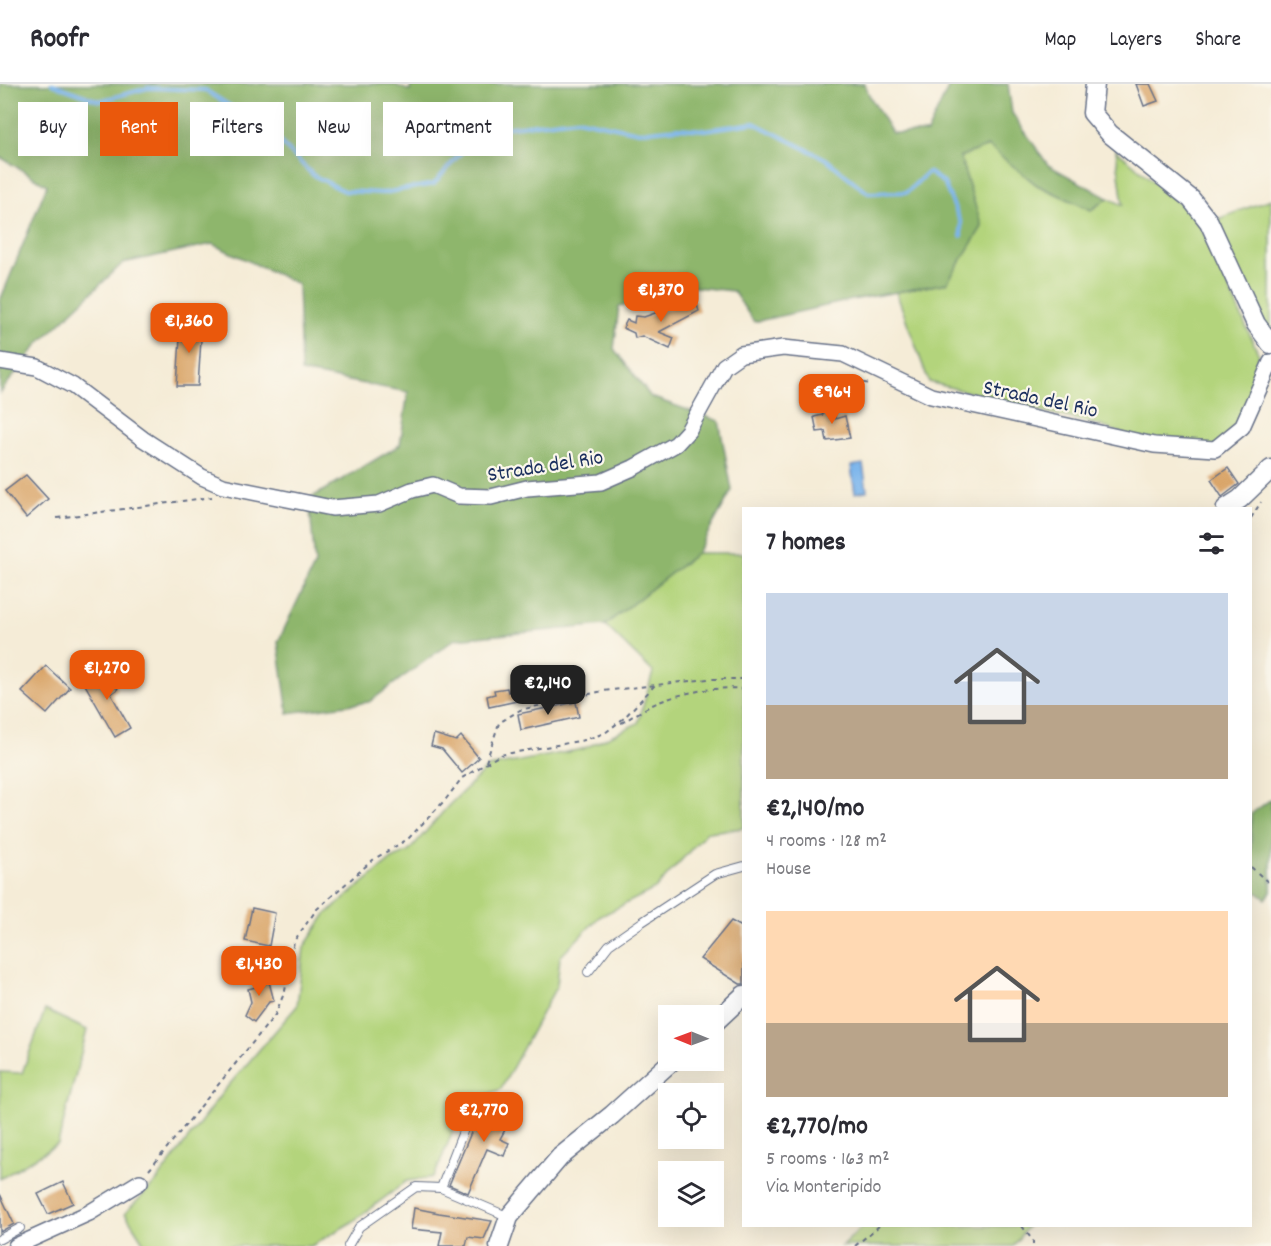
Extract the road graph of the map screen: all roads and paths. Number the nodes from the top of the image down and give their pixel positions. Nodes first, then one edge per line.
1 (1095, 84) edge
2 (1271, 345) edge
3 (0, 361) edge
4 (1271, 362) edge
5 (871, 384) dead end
6 (814, 396) dead end
7 (1271, 470) edge
8 (216, 496) dead end
9 (1228, 507) edge
10 (57, 518) dead end
11 (742, 679) edge
12 (655, 685) junction
13 (742, 689) edge
14 (616, 725) junction
15 (486, 762) junction
16 (742, 867) edge
17 (1252, 868) edge
18 (1271, 885) edge
19 (588, 972) dead end
20 (742, 997) edge
21 (724, 1014) edge
22 (661, 1071) edge
23 (471, 1111) dead end
24 (140, 1182) joint
25 (441, 1188) junction
26 (509, 1217) junction
27 (878, 1227) edge
28 (1023, 1227) edge
29 (20, 1228) dead end
30 (0, 1239) edge
31 (16, 1246) edge
32 (348, 1246) edge
33 (499, 1246) edge
34 (855, 1246) edge
35 (1033, 1246) edge

1 - 2 street
3 - 4 street, Strada del Rio
5 - 6 path
7 - 9 street
8 - 10 path
11 - 12 path
12 - 14 path
12 - 15 path
13 - 14 path
14 - 15 path
15 - 24 path
16 - 19 lane
17 - 18 path
20 - 21 street
22 - 26 street
23 - 25 lane
24 - 31 street
25 - 26 lane
25 - 32 lane
26 - 33 street
27 - 34 path
28 - 35 path
29 - 30 lane

